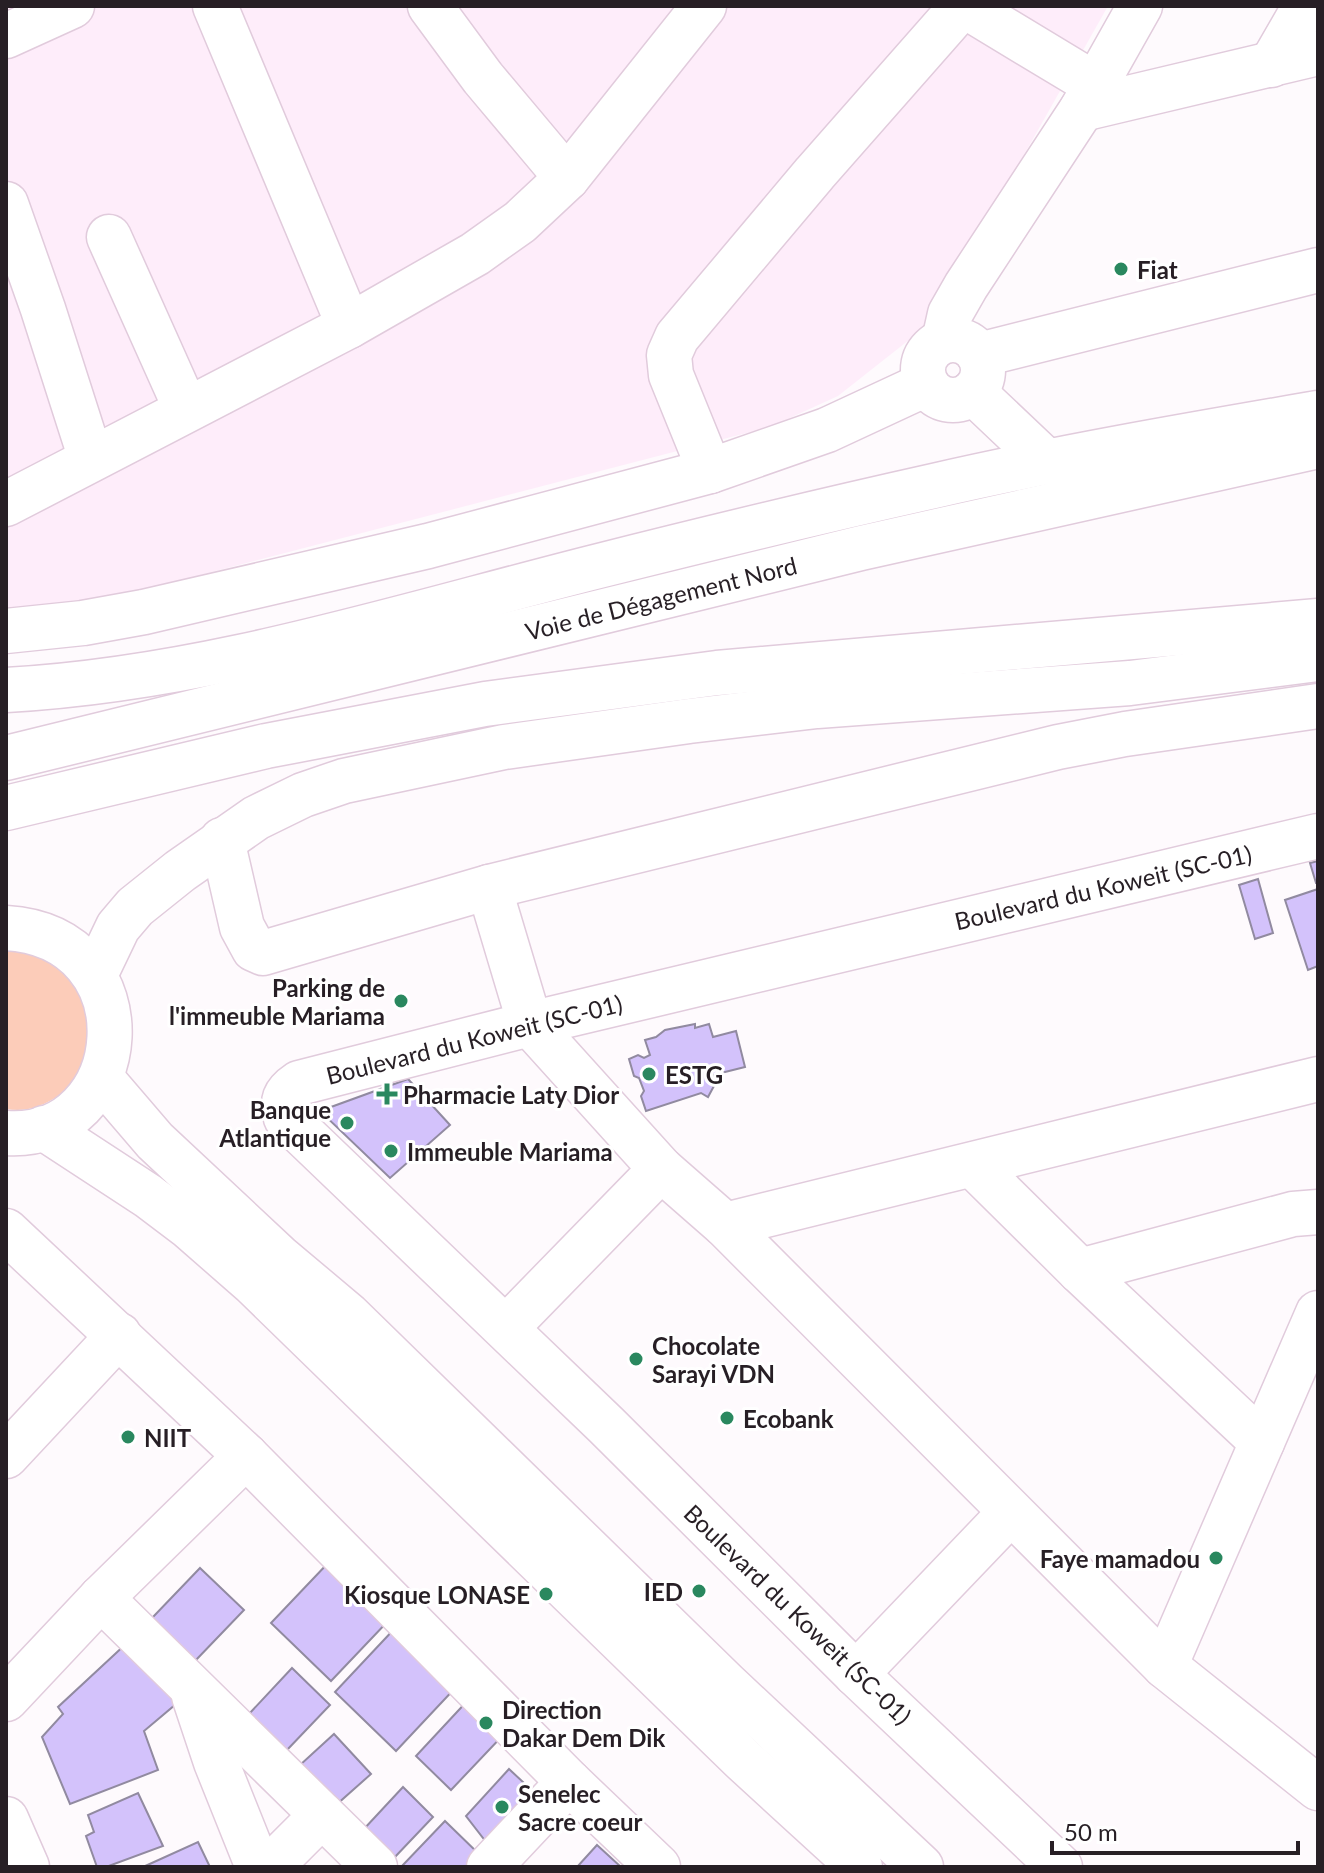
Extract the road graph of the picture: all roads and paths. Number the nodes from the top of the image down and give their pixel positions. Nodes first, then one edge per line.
1 (72, 6) edge
2 (215, 6) edge
3 (430, 6) edge
4 (704, 6) edge
5 (964, 6) edge
6 (1140, 6) edge
7 (1305, 6) edge
8 (6, 36) edge
9 (1318, 53) edge
10 (1271, 65) junction
11 (1089, 97) junction
12 (567, 178) junction
13 (6, 204) edge
14 (109, 237) dead end
15 (1318, 270) edge
16 (349, 326) junction
17 (965, 363) junction
18 (186, 409) junction
19 (1318, 413) edge
20 (1318, 446) edge
21 (91, 459) junction
22 (710, 471) junction
23 (1050, 484) junction
24 (6, 504) edge
25 (1318, 621) edge
26 (6, 631) edge
27 (1318, 659) edge
28 (6, 690) edge
29 (1318, 706) edge
30 (6, 758) edge
31 (6, 808) edge
32 (1318, 836) edge
33 (222, 840) junction
34 (489, 887) junction
35 (6, 928) edge
36 (95, 975) junction
37 (530, 1024) junction
38 (101, 1078) junction
39 (1318, 1079) edge
40 (25, 1130) edge
41 (973, 1165) junction
42 (661, 1169) junction
43 (1318, 1212) edge
44 (725, 1225) junction
45 (6, 1231) edge
46 (1080, 1271) junction
47 (1318, 1313) edge
48 (506, 1328) junction
49 (119, 1335) junction
50 (1262, 1442) junction
51 (6, 1456) edge
52 (246, 1456) junction
53 (1010, 1513) junction
54 (101, 1598) junction
55 (1165, 1666) junction
56 (856, 1674) junction
57 (192, 1690) junction
58 (6, 1699) edge
59 (569, 1782) junction
60 (1318, 1788) edge
61 (322, 1815) junction
62 (6, 1819) edge
63 (857, 1866) edge
64 (27, 1867) edge
65 (258, 1867) edge
66 (270, 1867) edge
67 (375, 1867) edge
68 (489, 1867) edge
69 (658, 1867) edge
70 (921, 1867) edge
71 (1060, 1867) edge

1 - 8 main road
2 - 16 main road
3 - 12 main road
4 - 12 main road
5 - 11 main road
5 - 22 main road
6 - 11 main road
7 - 10 main road
9 - 10 main road
10 - 11 main road
11 - 17 main road
12 - 16 main road
13 - 21 main road
14 - 18 main road
15 - 17 main road
16 - 18 main road
17 - 22 main road
17 - 23 main road
18 - 21 main road
19 - 23 main road
20 - 23 main road, Voie de Dégagement Nord
21 - 24 main road
22 - 26 main road
23 - 28 main road
23 - 30 main road, Voie de Dégagement Nord
25 - 31 main road
27 - 33 main road
29 - 34 main road
32 - 37 main road, Boulevard du Koweit (SC-01)
33 - 34 main road
33 - 36 main road
34 - 37 main road
35 - 36 main road
36 - 38 main road
37 - 42 main road
37 - 48 main road, Boulevard du Koweit (SC-01)
38 - 40 main road
38 - 70 main road
39 - 41 main road
40 - 63 main road
41 - 44 main road
41 - 46 main road
42 - 44 main road
42 - 48 main road
43 - 46 main road
44 - 53 main road
45 - 49 main road
46 - 50 main road
47 - 50 main road
48 - 56 main road, Boulevard du Koweit (SC-01)
49 - 51 main road
49 - 52 main road
50 - 55 main road
52 - 54 main road
52 - 59 main road
53 - 55 main road
53 - 56 main road
54 - 57 main road
54 - 58 main road
55 - 60 main road
56 - 71 main road, Boulevard du Koweit (SC-01)
57 - 61 main road
57 - 65 main road
59 - 68 main road
59 - 69 main road
61 - 66 main road
61 - 67 main road
62 - 64 main road

